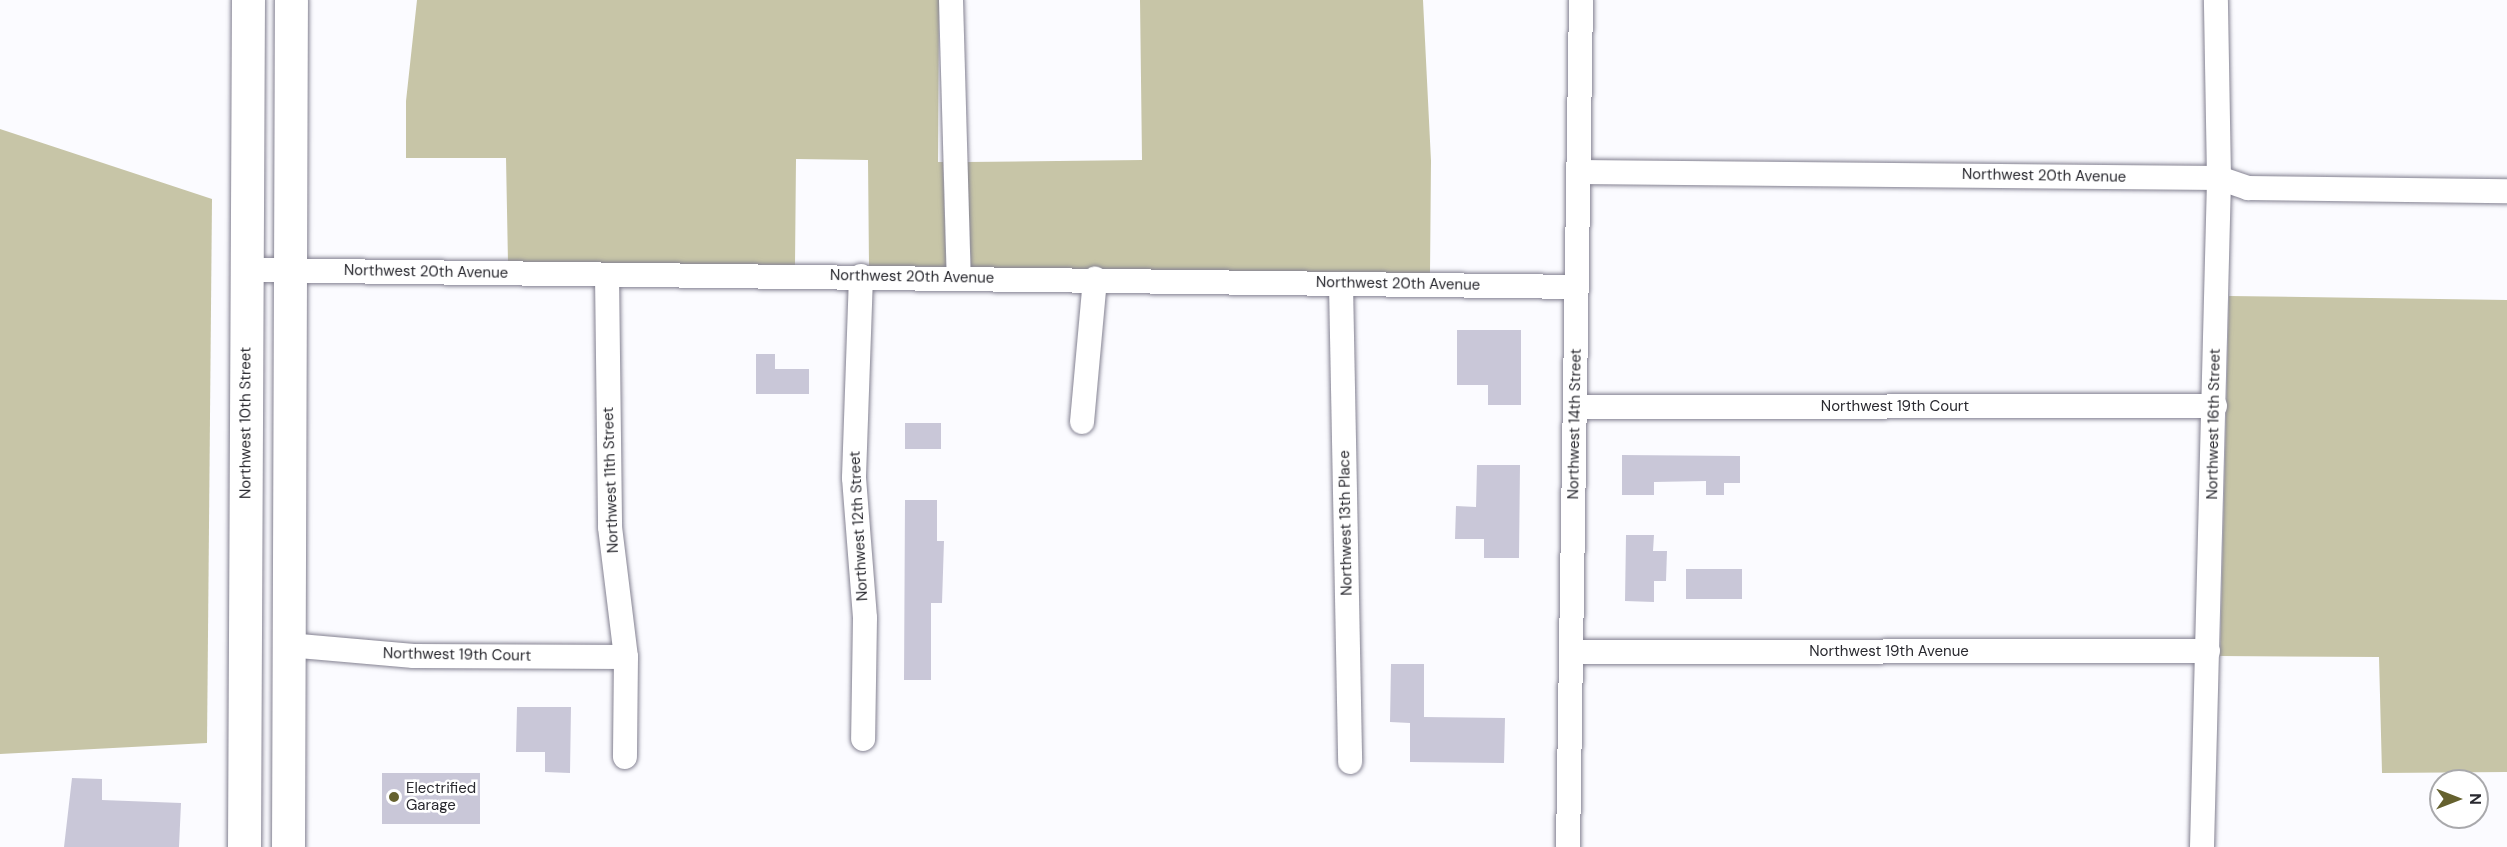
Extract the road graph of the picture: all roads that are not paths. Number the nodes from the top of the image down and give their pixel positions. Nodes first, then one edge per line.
1 (248, 0) edge
2 (291, 0) edge
3 (951, 0) edge
4 (1581, 0) edge
5 (2216, 0) edge
6 (1579, 172) junction
7 (2219, 178) junction
8 (2507, 191) edge
9 (247, 270) junction
10 (289, 270) junction
11 (607, 274) junction
12 (861, 276) junction
13 (959, 279) junction
14 (1095, 279) junction
15 (1341, 284) junction
16 (1577, 287) junction
17 (2215, 406) junction
18 (1575, 407) junction
19 (1082, 422) dead end
20 (288, 645) junction
21 (2208, 651) junction
22 (1571, 652) junction
23 (626, 657) junction
24 (863, 739) dead end
25 (625, 757) dead end
26 (245, 762) junction
27 (288, 762) junction
28 (1350, 762) dead end
29 (244, 847) edge
30 (288, 847) edge
31 (1568, 847) edge
32 (2202, 847) edge

1 - 9 highway, Northwest 10th Street
2 - 10 highway
3 - 13 street
4 - 6 street, Northwest 14th Street
5 - 7 street, Northwest 16th Street
6 - 7 street, Northwest 20th Avenue
6 - 16 street, Northwest 14th Street
7 - 8 street, Northwest 20th Avenue
7 - 17 street, Northwest 16th Street
9 - 10 street, Northwest 20th Avenue
9 - 26 highway, Northwest 10th Street
10 - 11 street, Northwest 20th Avenue
10 - 20 highway
11 - 12 street, Northwest 20th Avenue
11 - 23 street, Northwest 11th Street
12 - 13 street, Northwest 20th Avenue
12 - 24 street, Northwest 12th Street
13 - 14 street, Northwest 20th Avenue
14 - 15 street, Northwest 20th Avenue
14 - 19 street
15 - 16 street, Northwest 20th Avenue
15 - 28 street, Northwest 13th Place
16 - 18 street, Northwest 14th Street
17 - 18 street, Northwest 19th Court
17 - 21 street, Northwest 16th Street
18 - 22 street, Northwest 14th Street
20 - 23 street, Northwest 19th Court
20 - 27 highway
21 - 22 street, Northwest 19th Avenue
21 - 32 street, Northwest 16th Street
22 - 31 street, Northwest 14th Street
23 - 25 street, Northwest 11th Street
26 - 27 highway
26 - 29 highway, Northwest 10th Street
27 - 30 highway

